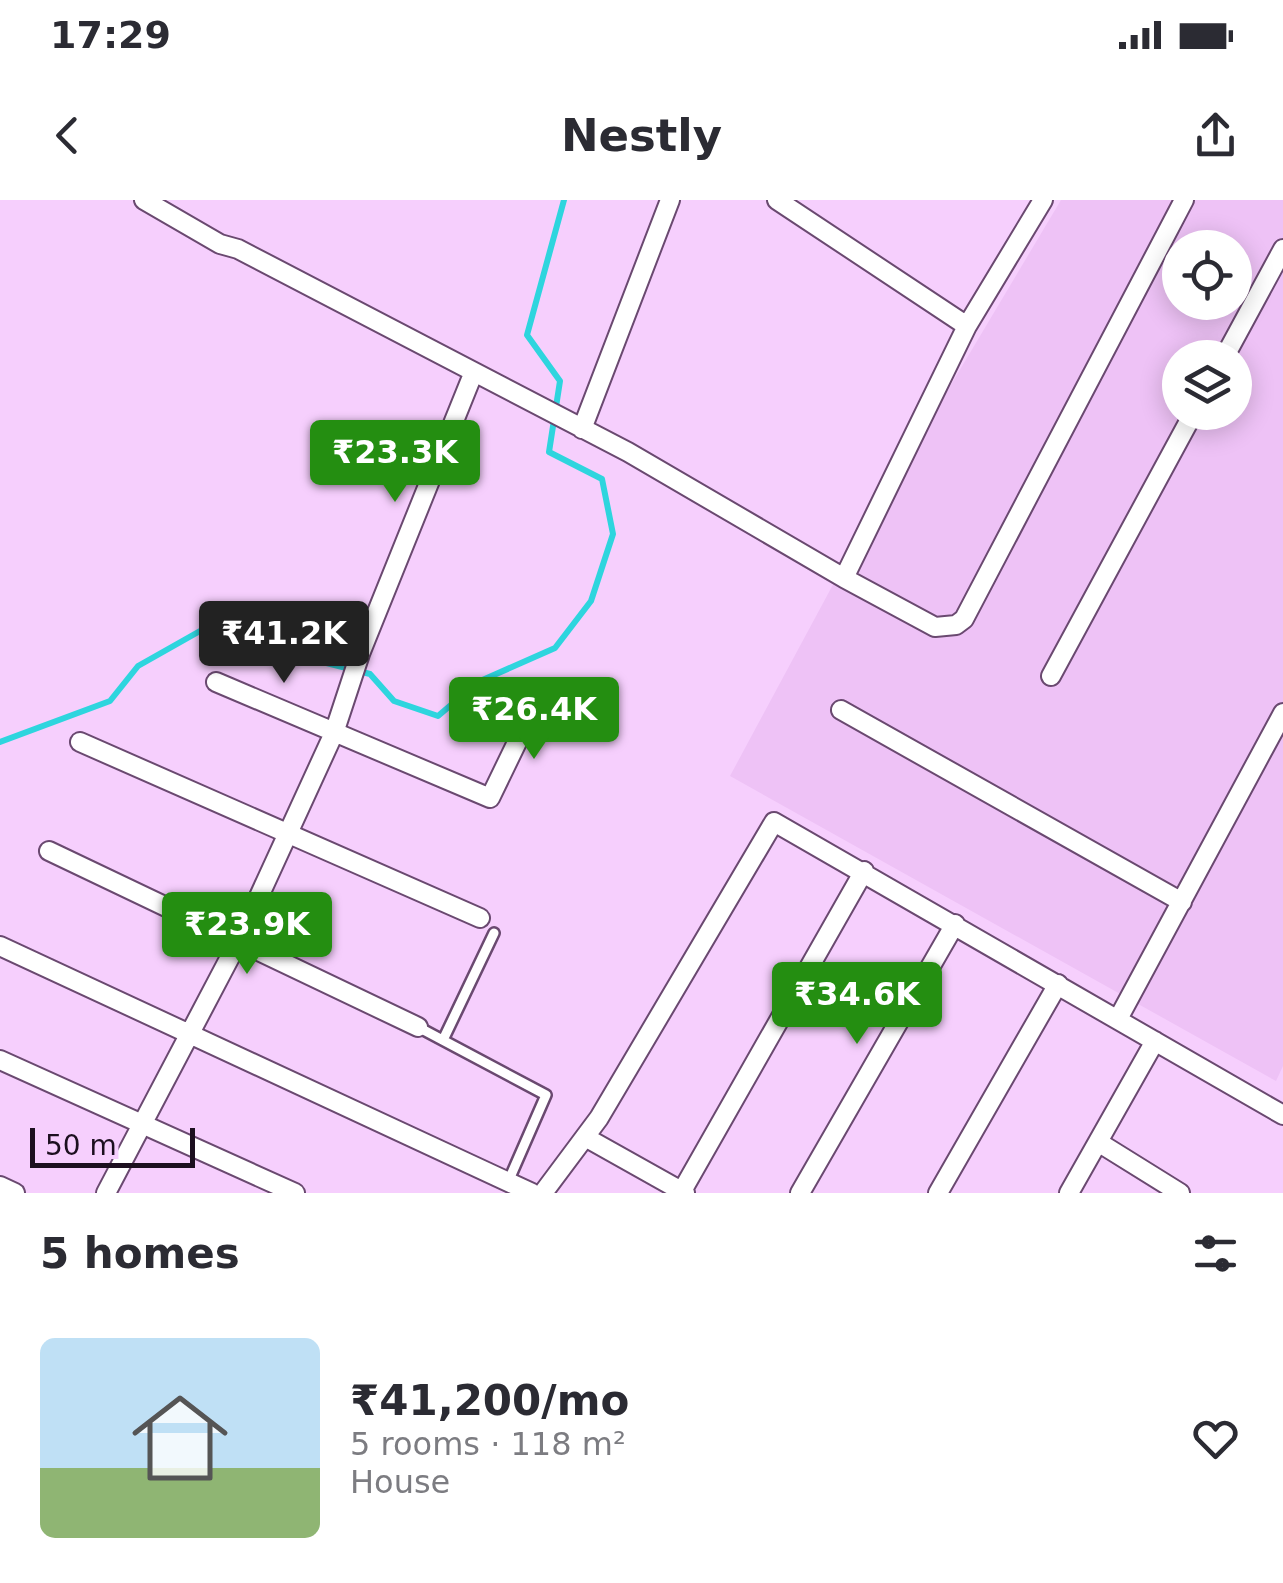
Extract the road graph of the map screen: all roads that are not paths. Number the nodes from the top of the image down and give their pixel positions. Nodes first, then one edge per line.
1 (144, 200) edge
2 (670, 200) edge
3 (777, 200) edge
4 (1043, 200) edge
5 (1184, 200) edge
6 (1283, 248) edge
7 (967, 326) junction
8 (1234, 340) edge
9 (473, 374) junction
10 (576, 425) junction
11 (1184, 430) edge
12 (844, 578) junction
13 (1051, 676) dead end
14 (216, 682) dead end
15 (535, 706) dead end
16 (841, 710) dead end
17 (1283, 712) edge
18 (334, 733) junction
19 (80, 742) dead end
20 (286, 835) junction
21 (49, 850) dead end
22 (864, 871) junction
23 (1182, 902) junction
24 (480, 918) dead end
25 (955, 924) junction
26 (494, 933) dead end
27 (239, 940) junction
28 (0, 946) edge
29 (1058, 984) junction
30 (1118, 1019) junction
31 (418, 1027) joint
32 (191, 1034) junction
33 (443, 1040) junction
34 (1155, 1041) junction
35 (0, 1060) edge
36 (1283, 1115) edge
37 (143, 1125) junction
38 (585, 1136) junction
39 (1098, 1142) junction
40 (508, 1182) junction
41 (0, 1186) edge
42 (684, 1192) edge
43 (16, 1193) edge
44 (106, 1193) edge
45 (296, 1193) edge
46 (532, 1193) edge
47 (543, 1193) edge
48 (800, 1193) edge
49 (938, 1193) edge
50 (1069, 1193) edge
51 (1180, 1193) edge

1 - 9 street
2 - 10 street
3 - 7 street
4 - 7 street
5 - 12 street
6 - 8 street
7 - 12 street
9 - 10 street
9 - 18 street
10 - 12 street
11 - 13 street
14 - 18 street
15 - 18 street
16 - 23 street
17 - 23 street
18 - 20 street
19 - 20 street
20 - 24 street
20 - 27 street
21 - 27 street
22 - 25 street
22 - 38 street
22 - 42 street
23 - 30 street
25 - 29 street
25 - 48 street
26 - 33 lane
27 - 31 street
27 - 32 street
28 - 32 street
29 - 30 street
29 - 49 street
30 - 34 street
31 - 33 lane
32 - 37 street
32 - 40 street
33 - 40 lane
34 - 36 street
34 - 39 street
35 - 37 street
37 - 44 street
37 - 45 street
38 - 42 street
38 - 47 street
39 - 50 street
39 - 51 street
40 - 46 street
41 - 43 street

